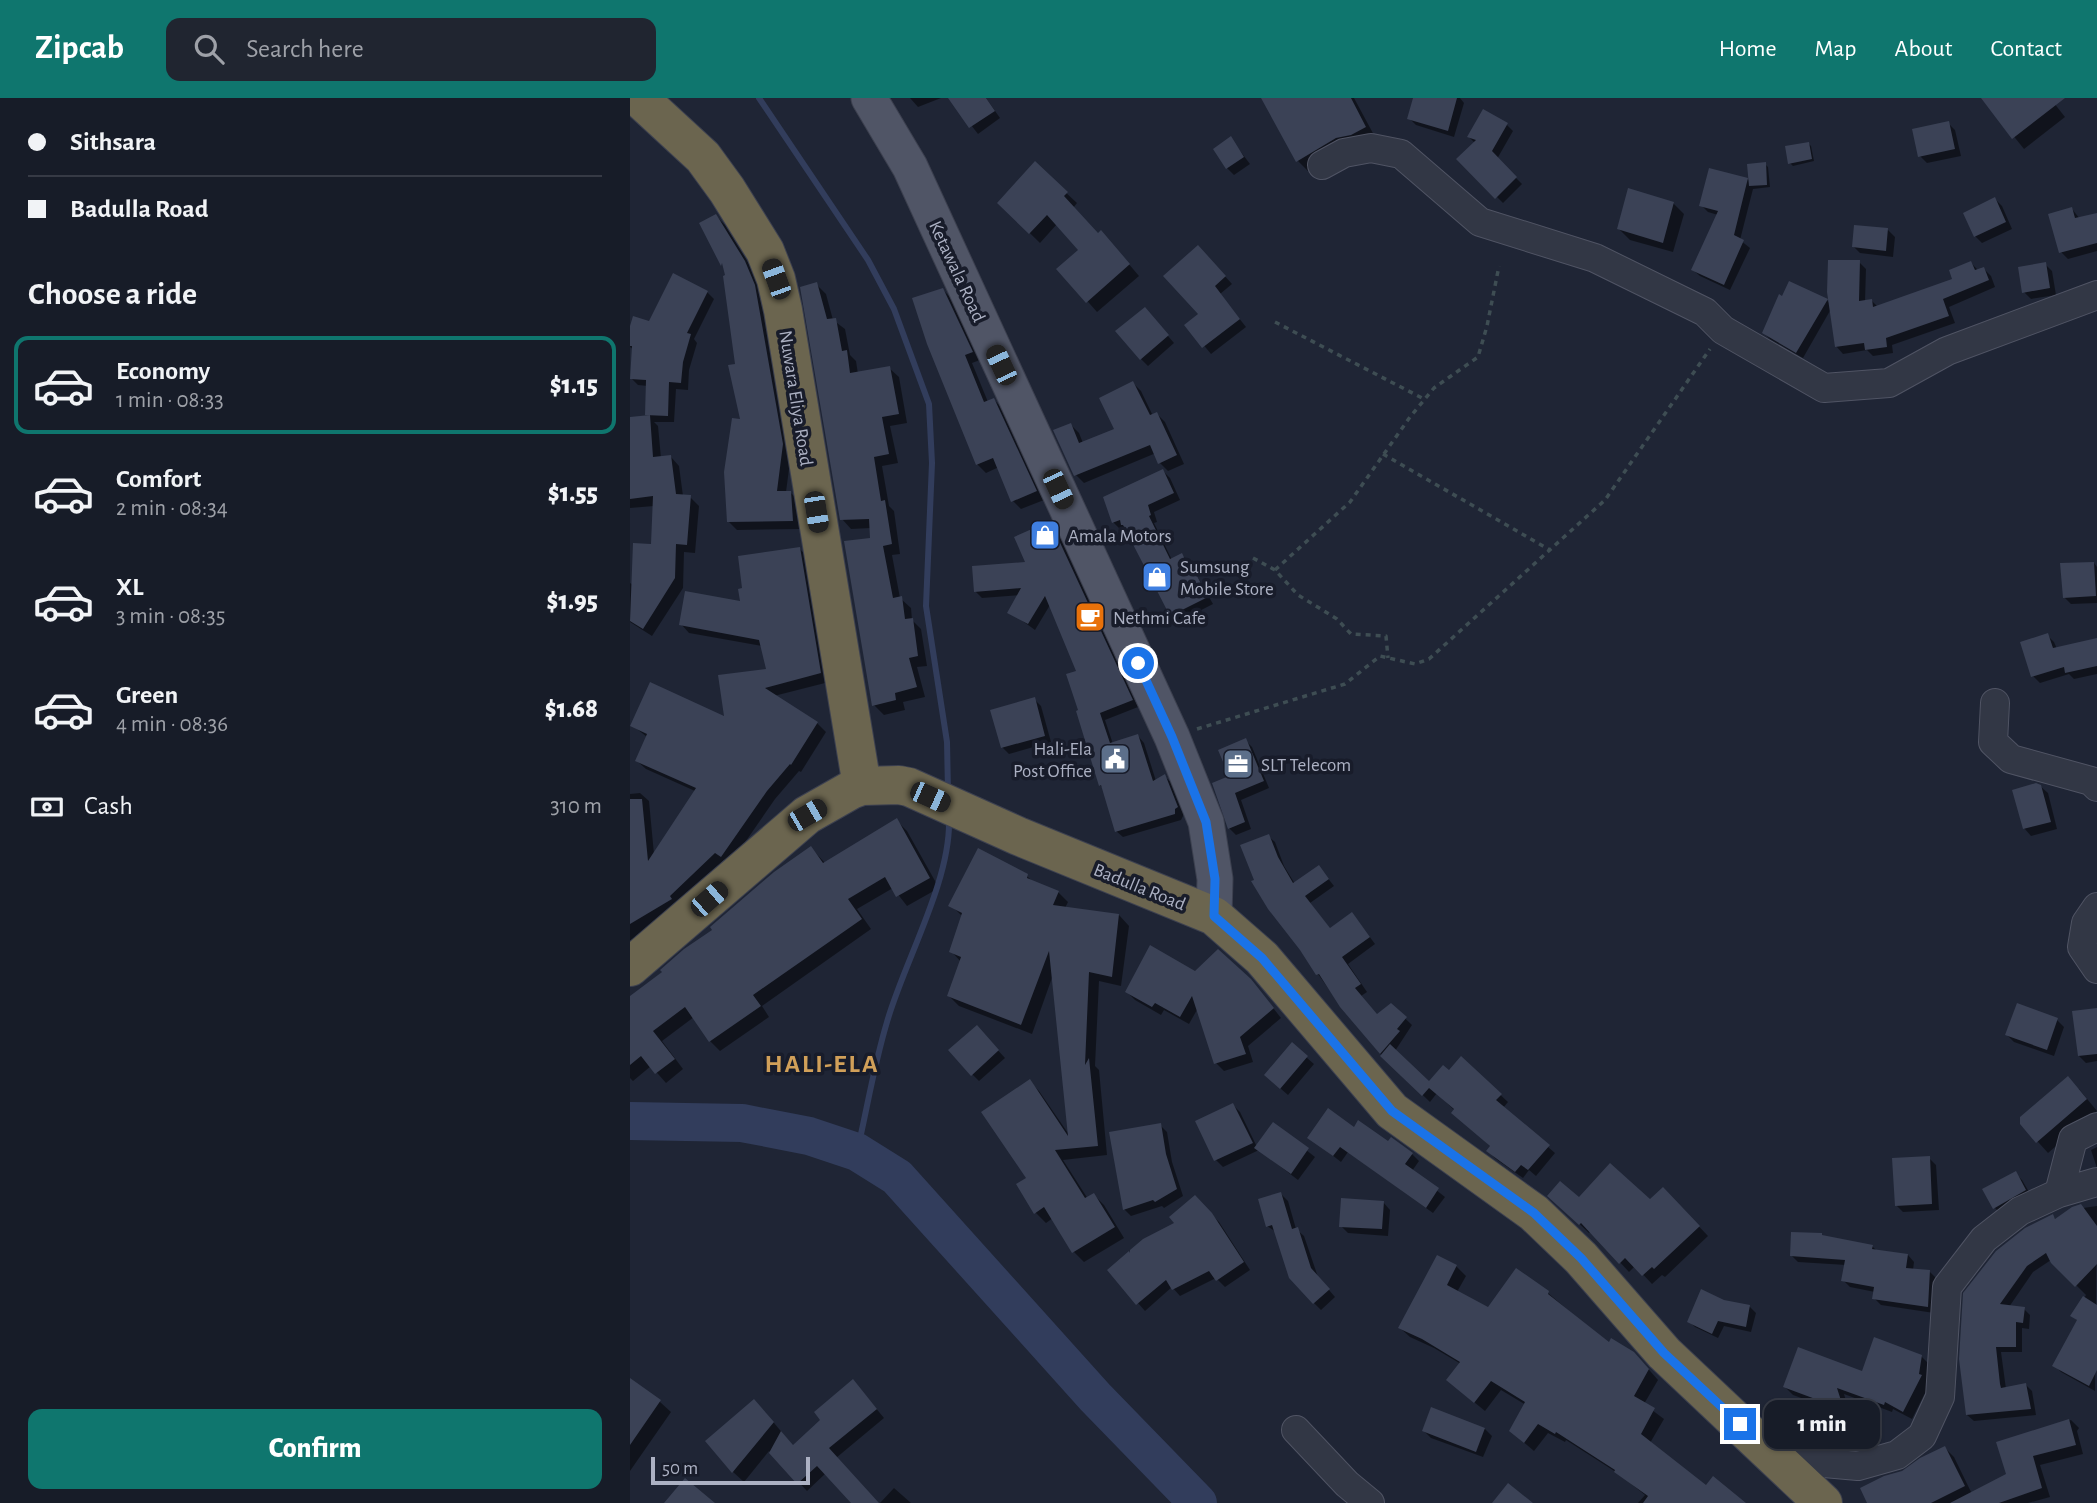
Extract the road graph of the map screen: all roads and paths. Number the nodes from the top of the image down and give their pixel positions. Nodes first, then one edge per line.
1 (639, 98) edge
2 (869, 98) edge
3 (1322, 165) dead end
4 (1499, 266) dead end
5 (2097, 296) edge
6 (1275, 322) dead end
7 (1723, 330) junction
8 (1424, 399) junction
9 (1383, 454) junction
10 (1550, 550) junction
11 (1253, 558) dead end
12 (1275, 570) junction
13 (1388, 658) junction
14 (1994, 703) dead end
15 (1172, 737) junction
16 (862, 786) junction
17 (2097, 787) edge
18 (2097, 907) edge
19 (1214, 916) junction
20 (630, 967) edge
21 (2097, 969) edge
22 (2097, 1127) edge
23 (2097, 1182) edge
24 (2059, 1193) junction
25 (1296, 1430) dead end
26 (1779, 1460) junction
27 (1370, 1503) edge
28 (1823, 1503) edge

1 - 16 highway, Nuwara Eliya Road
2 - 15 main road, Ketawala Road
3 - 7 street
4 - 8 path
5 - 7 street
6 - 8 path
7 - 10 path
8 - 9 path
9 - 10 path
9 - 12 path
10 - 13 path
11 - 12 path
12 - 13 path
13 - 15 path
14 - 17 street
15 - 19 main road, Ketawala Road
16 - 19 highway, Badulla Road
16 - 20 highway
18 - 21 street
19 - 26 highway, Badulla Road
22 - 24 street
23 - 24 street
24 - 26 street
25 - 27 street
26 - 28 highway, Badulla Road

